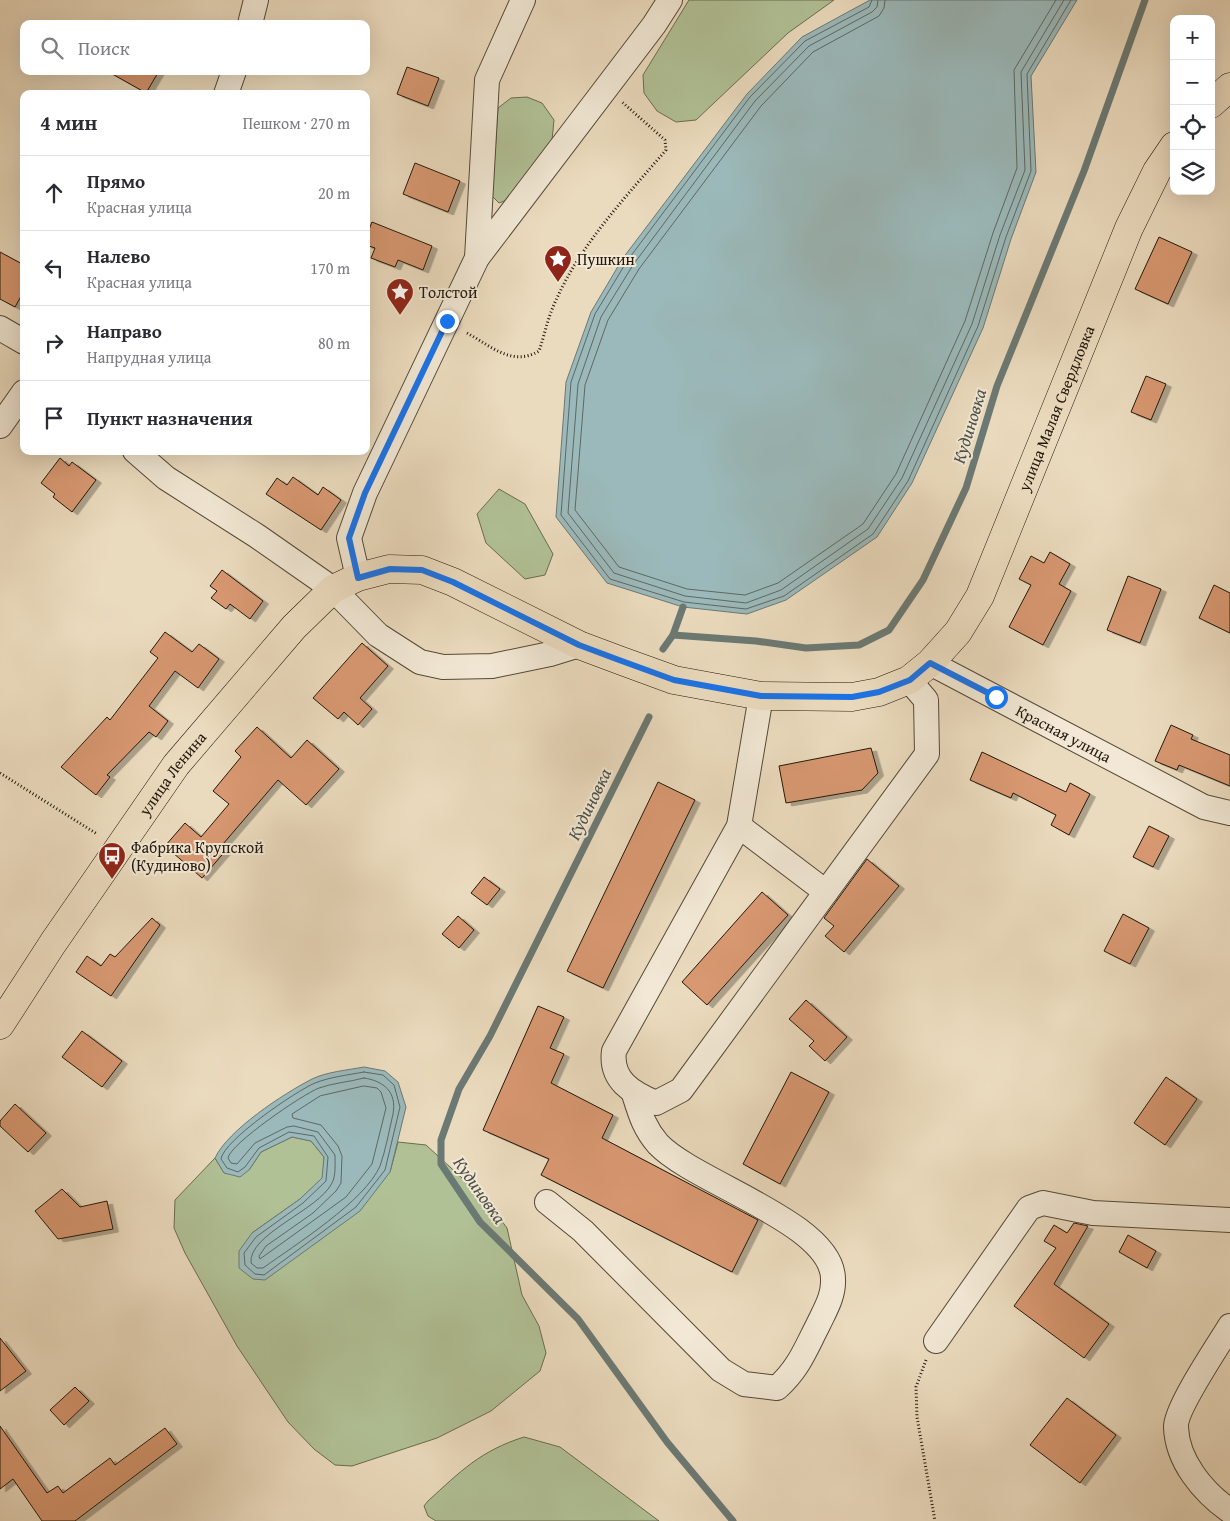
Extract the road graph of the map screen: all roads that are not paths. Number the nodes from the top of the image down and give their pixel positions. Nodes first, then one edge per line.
1 (256, 0) edge
2 (523, 0) edge
3 (670, 0) edge
4 (251, 20) edge
5 (233, 75) edge
6 (1230, 87) edge
7 (227, 90) edge
8 (1215, 100) edge
9 (1171, 150) edge
10 (477, 258) junction
11 (0, 328) edge
12 (20, 340) edge
13 (20, 398) edge
14 (0, 426) edge
15 (140, 455) edge
16 (358, 578) junction
17 (333, 589) junction
18 (579, 645) junction
19 (930, 663) junction
20 (910, 680) junction
21 (761, 696) junction
22 (1230, 813) edge
23 (738, 826) junction
24 (826, 892) junction
25 (0, 1025) edge
26 (634, 1094) junction
27 (547, 1202) dead end
28 (1230, 1220) edge
29 (1230, 1326) edge
30 (936, 1341) road end
31 (1230, 1510) edge

1 - 4 street
2 - 10 street
3 - 10 street
5 - 7 street
6 - 8 main road
9 - 19 main road, улица Малая Свердловка
10 - 16 street
11 - 12 street
13 - 14 street
15 - 17 street
16 - 17 main road
16 - 18 main road
17 - 18 street
17 - 25 main road, улица Ленина
18 - 21 main road
19 - 20 main road
19 - 22 street, Красная улица
20 - 21 main road
20 - 24 street
21 - 23 street
23 - 24 street
23 - 26 street
24 - 26 street
26 - 27 street
28 - 30 street
29 - 31 street

